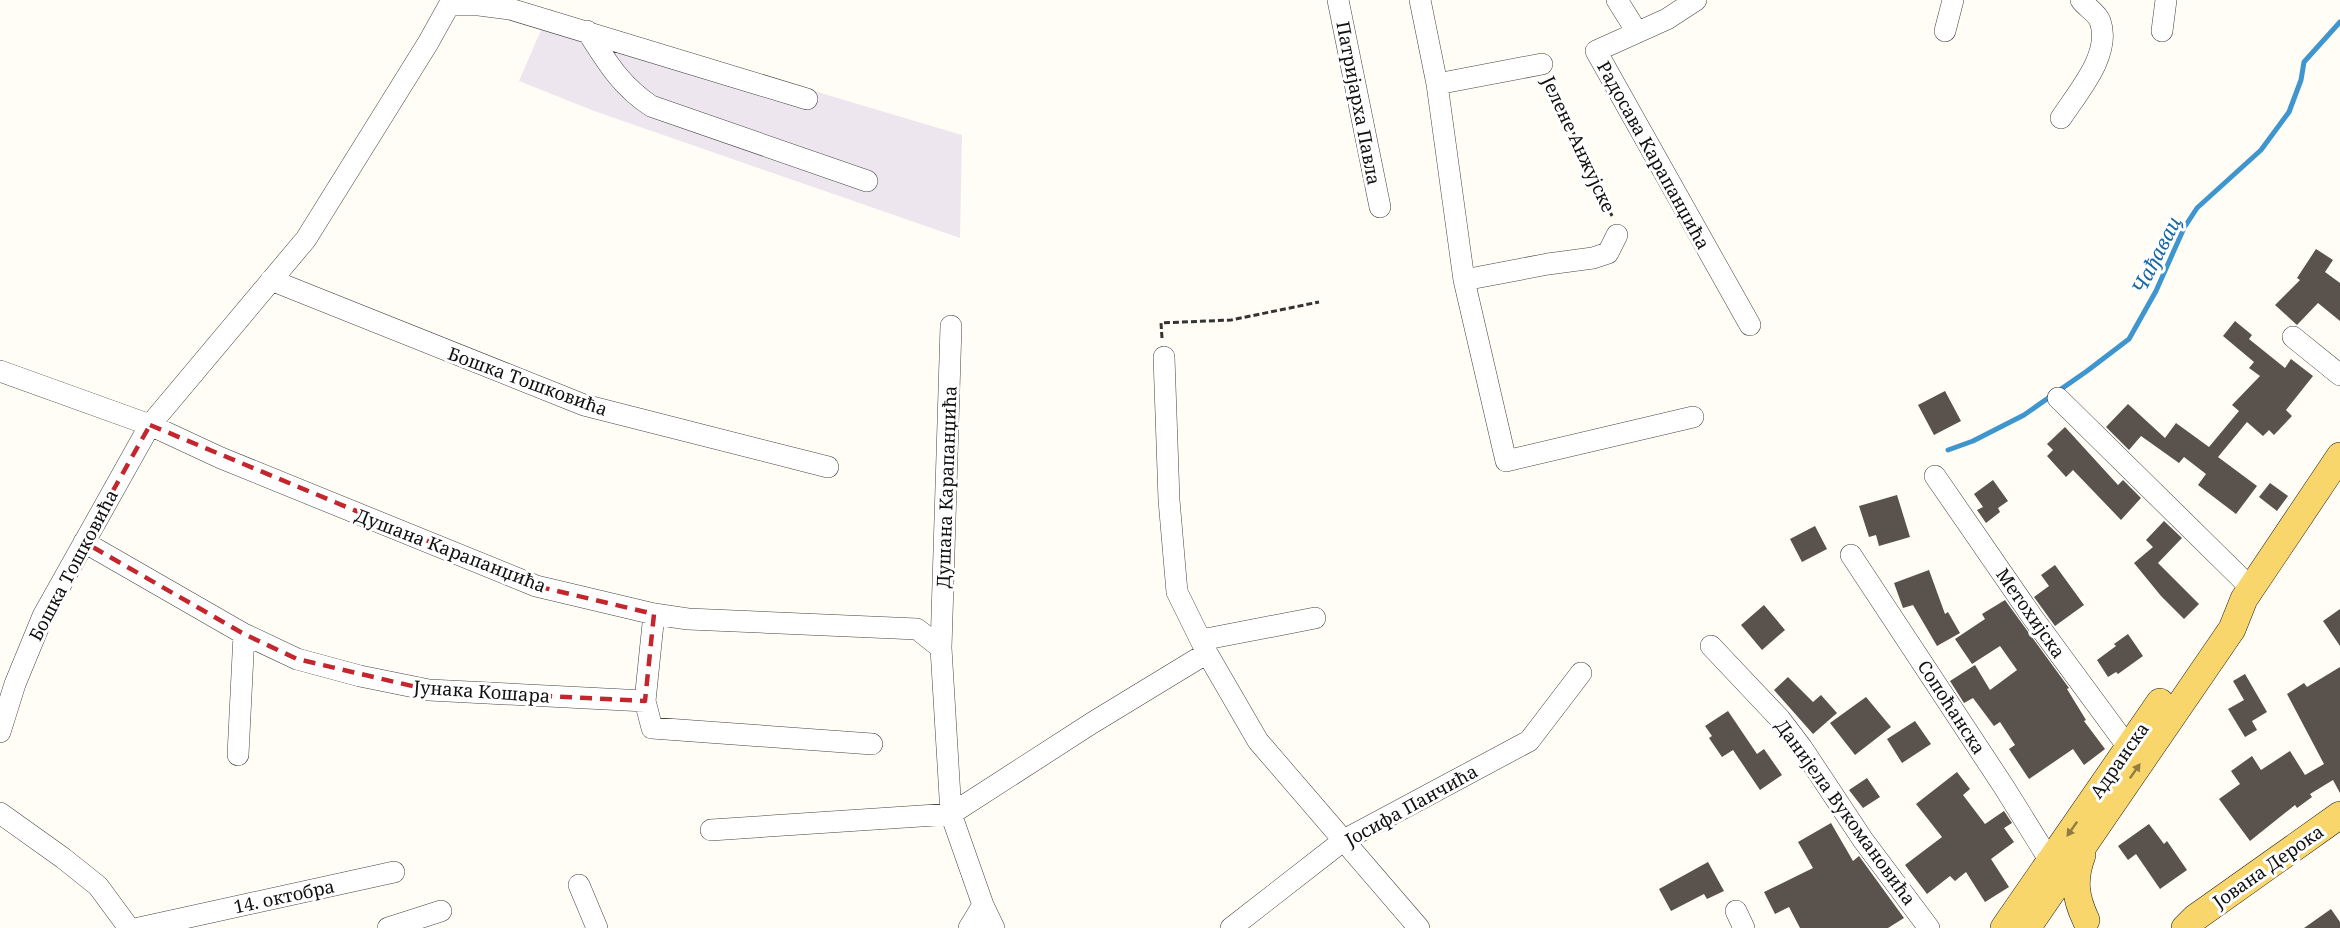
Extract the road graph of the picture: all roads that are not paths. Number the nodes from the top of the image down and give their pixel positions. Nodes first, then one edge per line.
1 (1338, 0) edge
2 (1420, 0) edge
3 (1617, 0) edge
4 (1696, 0) edge
5 (1953, 0) edge
6 (2081, 0) edge
7 (2166, 0) edge
8 (451, 3) edge
9 (587, 31) junction
10 (2162, 31) dead end
11 (1637, 32) junction
12 (1945, 32) dead end
13 (1542, 64) road end
14 (1437, 84) junction
15 (807, 99) dead end
16 (2061, 118) dead end
17 (867, 181) dead end
18 (1380, 207) dead end
19 (1617, 235) road end
20 (271, 280) junction
21 (1464, 280) junction
22 (1750, 325) dead end
23 (951, 326) dead end
24 (2293, 337) dead end
25 (1164, 357) road end
26 (0, 372) edge
27 (2340, 375) edge
28 (2058, 398) dead end
29 (1693, 417) dead end
30 (150, 424) junction
31 (2340, 456) edge
32 (828, 467) dead end
33 (1935, 476) dead end
34 (84, 542) junction
35 (1851, 555) dead end
36 (2247, 593) junction
37 (654, 614) junction
38 (1315, 618) dead end
39 (244, 634) junction
40 (1711, 646) dead end
41 (1204, 647) junction
42 (941, 648) junction
43 (1581, 673) dead end
44 (7, 685) edge
45 (645, 701) junction
46 (0, 732) edge
47 (872, 744) dead end
48 (2128, 747) junction
49 (238, 755) dead end
50 (0, 813) edge
51 (951, 814) junction
52 (2340, 815) edge
53 (711, 830) dead end
54 (2090, 836) junction
55 (1344, 840) junction
56 (2050, 861) junction
57 (394, 872) dead end
58 (579, 885) dead end
59 (983, 905) junction
60 (2035, 909) edge
61 (441, 911) dead end
62 (2090, 924) edge
63 (2184, 925) edge
64 (129, 928) edge
65 (139, 928) edge
66 (388, 928) edge
67 (597, 928) edge
68 (969, 928) edge
69 (994, 928) edge
70 (1231, 928) edge
71 (1419, 928) edge
72 (1929, 928) edge
73 (2004, 928) edge

1 - 18 street, Патријарха Павла
2 - 14 street
3 - 11 street
4 - 11 street, Радосава Карапанџића
5 - 12 street
6 - 16 street
7 - 10 street
8 - 9 street
8 - 20 street, Бошка Тошковића
9 - 15 street
9 - 17 street
11 - 22 street, Радосава Карапанџића
13 - 14 street, Јелене Анжујске
14 - 21 street
19 - 21 street, Јелене Анжујске
20 - 30 street, Бошка Тошковића
20 - 32 street, Бошка Тошковића
21 - 29 street
23 - 42 street, Душана Карапанџића
24 - 27 street
25 - 41 street
26 - 30 street, Душана Карапанџића
28 - 36 street
30 - 34 street, Бошка Тошковића
30 - 37 street, Душана Карапанџића
31 - 36 main road, Адранска
33 - 48 street, Метохијска
34 - 39 street, Јунака Кошара
34 - 44 street, Бошка Тошковића
35 - 56 street, Сопоћанска
36 - 48 main road, Адранска
54 -> 36 main road, Адранска
37 - 42 street, Душана Карапанџића
37 - 45 street
38 - 41 street
39 - 45 street, Јунака Кошара
39 - 49 street
40 - 72 street, Данијела Вукомановића
41 - 51 street
41 - 55 street
42 - 51 street, Душана Карапанџића
43 - 55 street, Јосифа Панчића
44 - 46 street, Бошка Тошковића
45 - 47 street
48 -> 56 main road, Адранска
50 - 64 street
51 - 53 street
51 - 59 street, Душана Карапанџића
52 - 63 main road, Јована Дерока
54 - 60 main road, Адранска
54 - 62 main road
55 - 70 street, Јосифа Панчића
55 - 71 street
56 - 60 main road, Адранска
57 - 65 street, 14. октобра
58 - 67 street
59 - 68 street
59 - 69 street
60 - 62 main road
60 - 73 main road, Адранска
61 - 66 street

